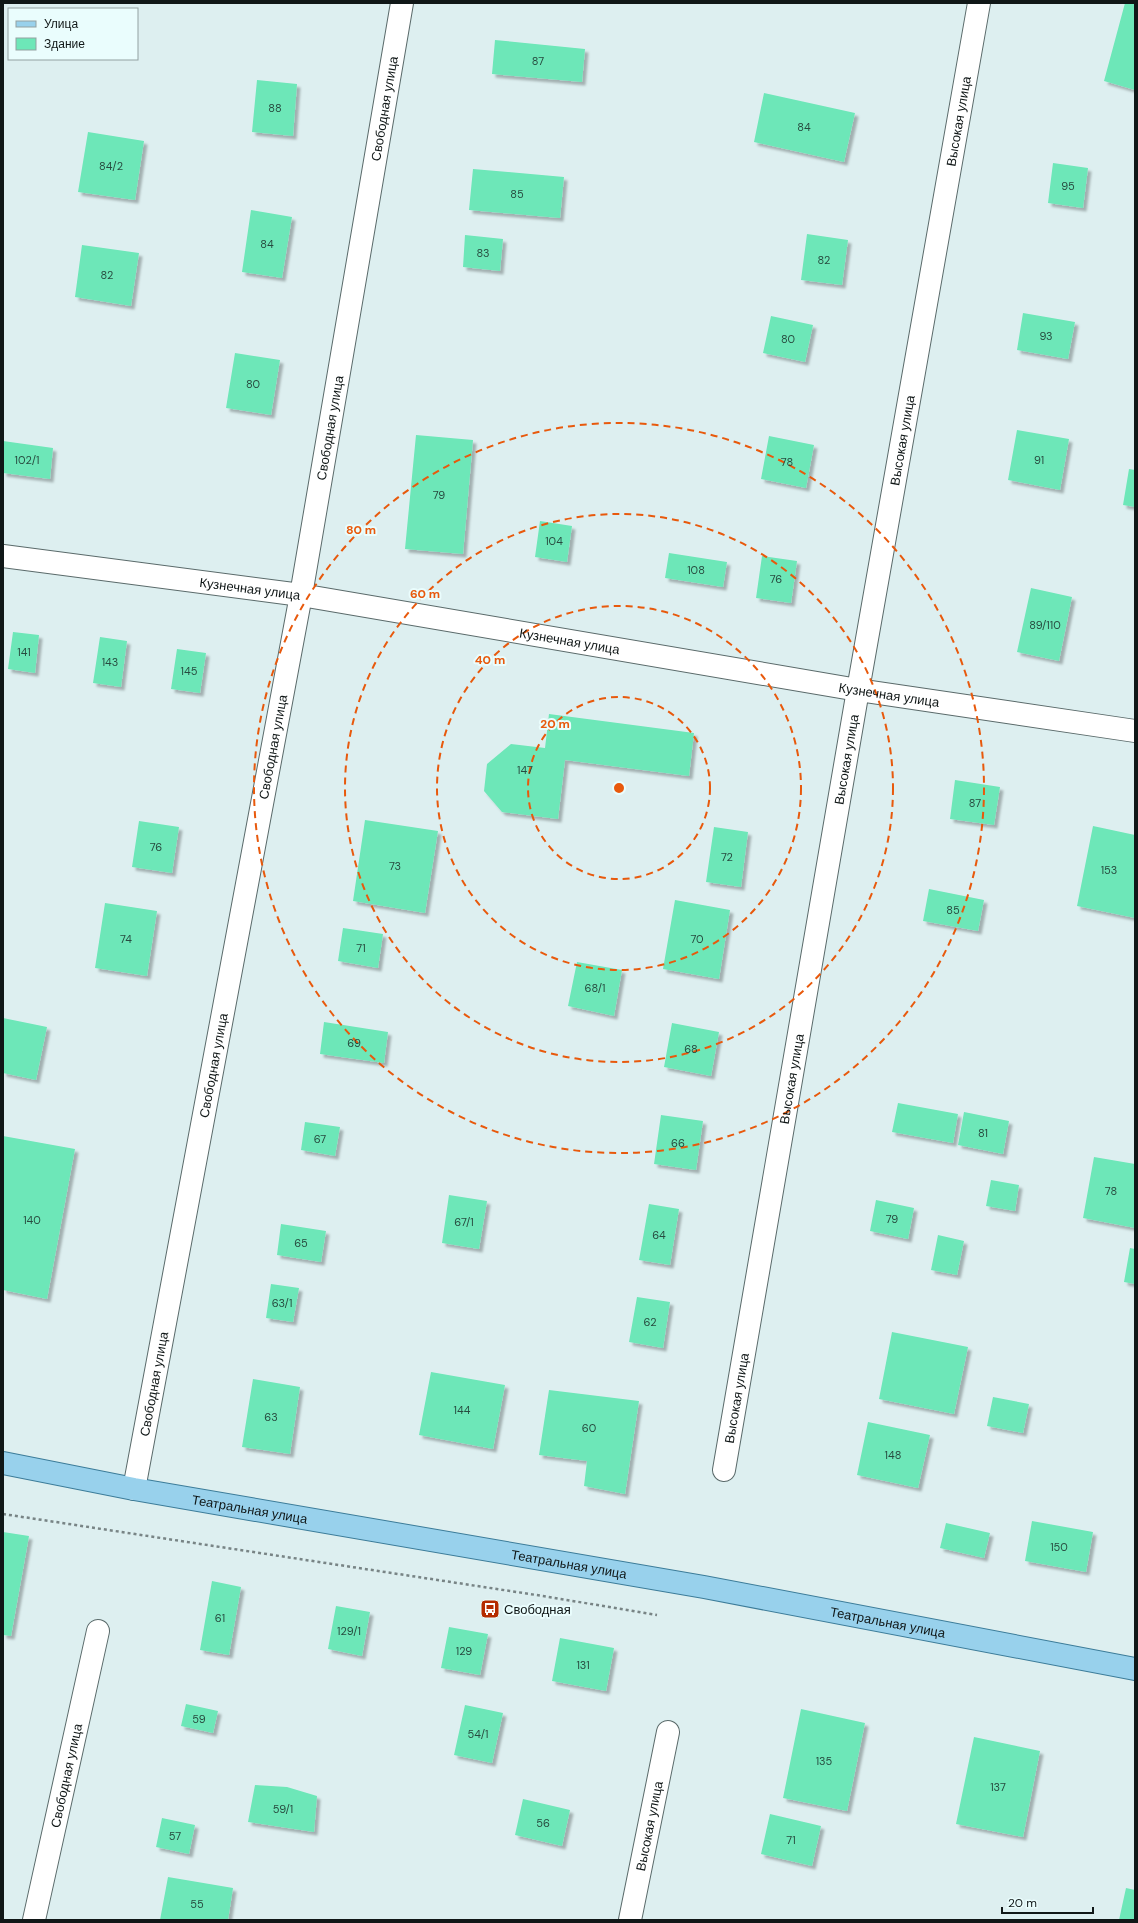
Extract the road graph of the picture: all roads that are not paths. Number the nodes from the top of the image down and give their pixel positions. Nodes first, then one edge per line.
1 (402, 3) edge
2 (979, 3) edge
3 (3, 556) edge
4 (301, 595) junction
5 (858, 690) junction
6 (1135, 731) edge
7 (3, 1463) edge
8 (724, 1470) dead end
9 (134, 1489) junction
10 (98, 1631) dead end
11 (1135, 1669) edge
12 (668, 1732) dead end
13 (34, 1920) edge
14 (630, 1920) edge

1 - 4 street, Свободная улица
2 - 5 street, Высокая улица
3 - 4 street, Кузнечная улица
4 - 5 street, Кузнечная улица
4 - 9 street, Свободная улица
5 - 6 street, Кузнечная улица
5 - 8 street, Высокая улица
7 - 9 main road, Театральная улица
9 - 11 main road, Театральная улица
10 - 13 street, Свободная улица
12 - 14 street, Высокая улица

